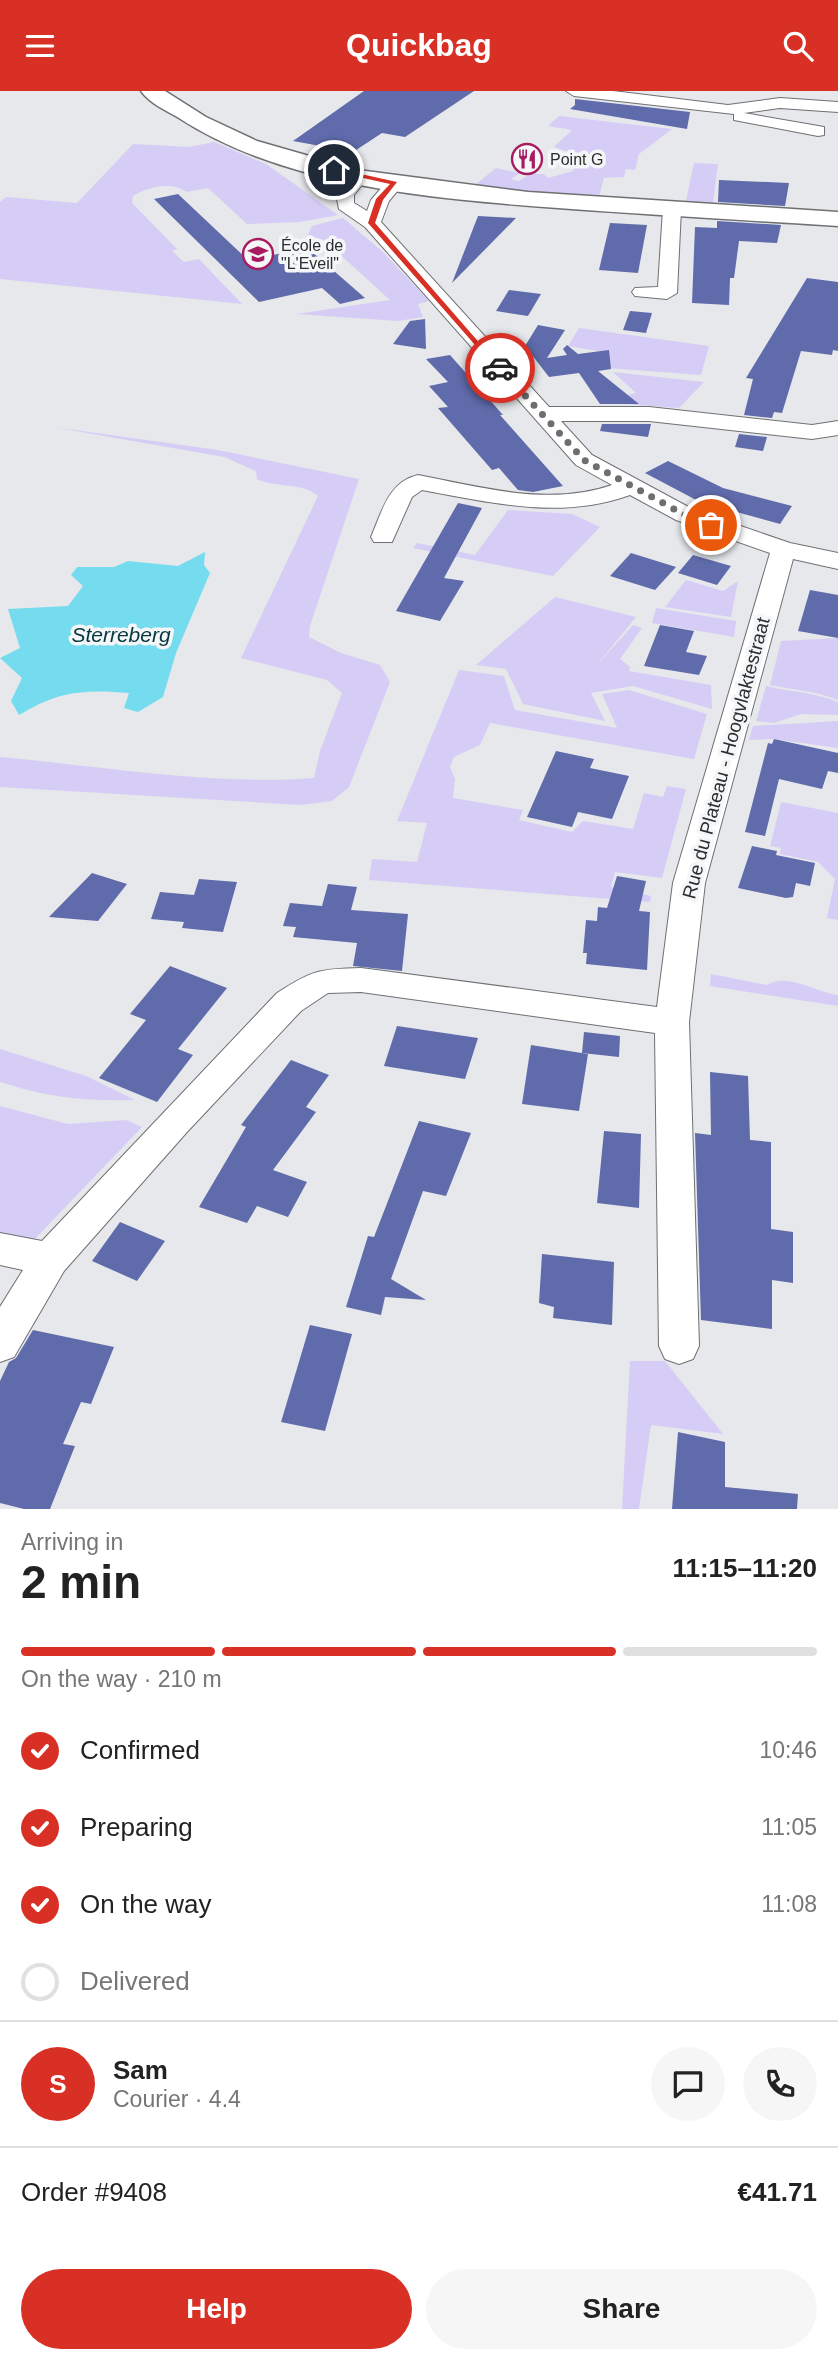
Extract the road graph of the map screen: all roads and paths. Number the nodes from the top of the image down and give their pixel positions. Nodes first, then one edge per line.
1 (151, 91) edge
2 (574, 91) edge
3 (831, 107) edge
4 (728, 110) junction
5 (359, 176) junction
6 (395, 183) junction
7 (672, 209) junction
8 (838, 219) edge
9 (372, 223) junction
10 (642, 292) dead end
11 (541, 414) junction
12 (838, 428) edge
13 (632, 486) junction
14 (383, 537) dead end
15 (783, 549) junction
16 (838, 561) edge
17 (672, 1022) junction
18 (0, 1249) edge
19 (50, 1259) junction
20 (0, 1343) edge
21 (679, 1346) dead end

1 - 5 main road
2 - 4 street
3 - 4 street
3 - 4 street
5 - 6 main road
5 - 9 street
6 - 7 main road
6 - 9 street
7 - 8 main road
7 - 10 street
9 - 11 street
11 - 12 street
11 - 13 street
13 - 14 street
13 - 15 street
15 - 16 street
15 - 17 street, Rue du Plateau - Hoogvlaktestraat
17 - 19 street
17 - 21 street, Rue du Plateau - Hoogvlaktestraat
18 - 19 street
19 - 20 street

